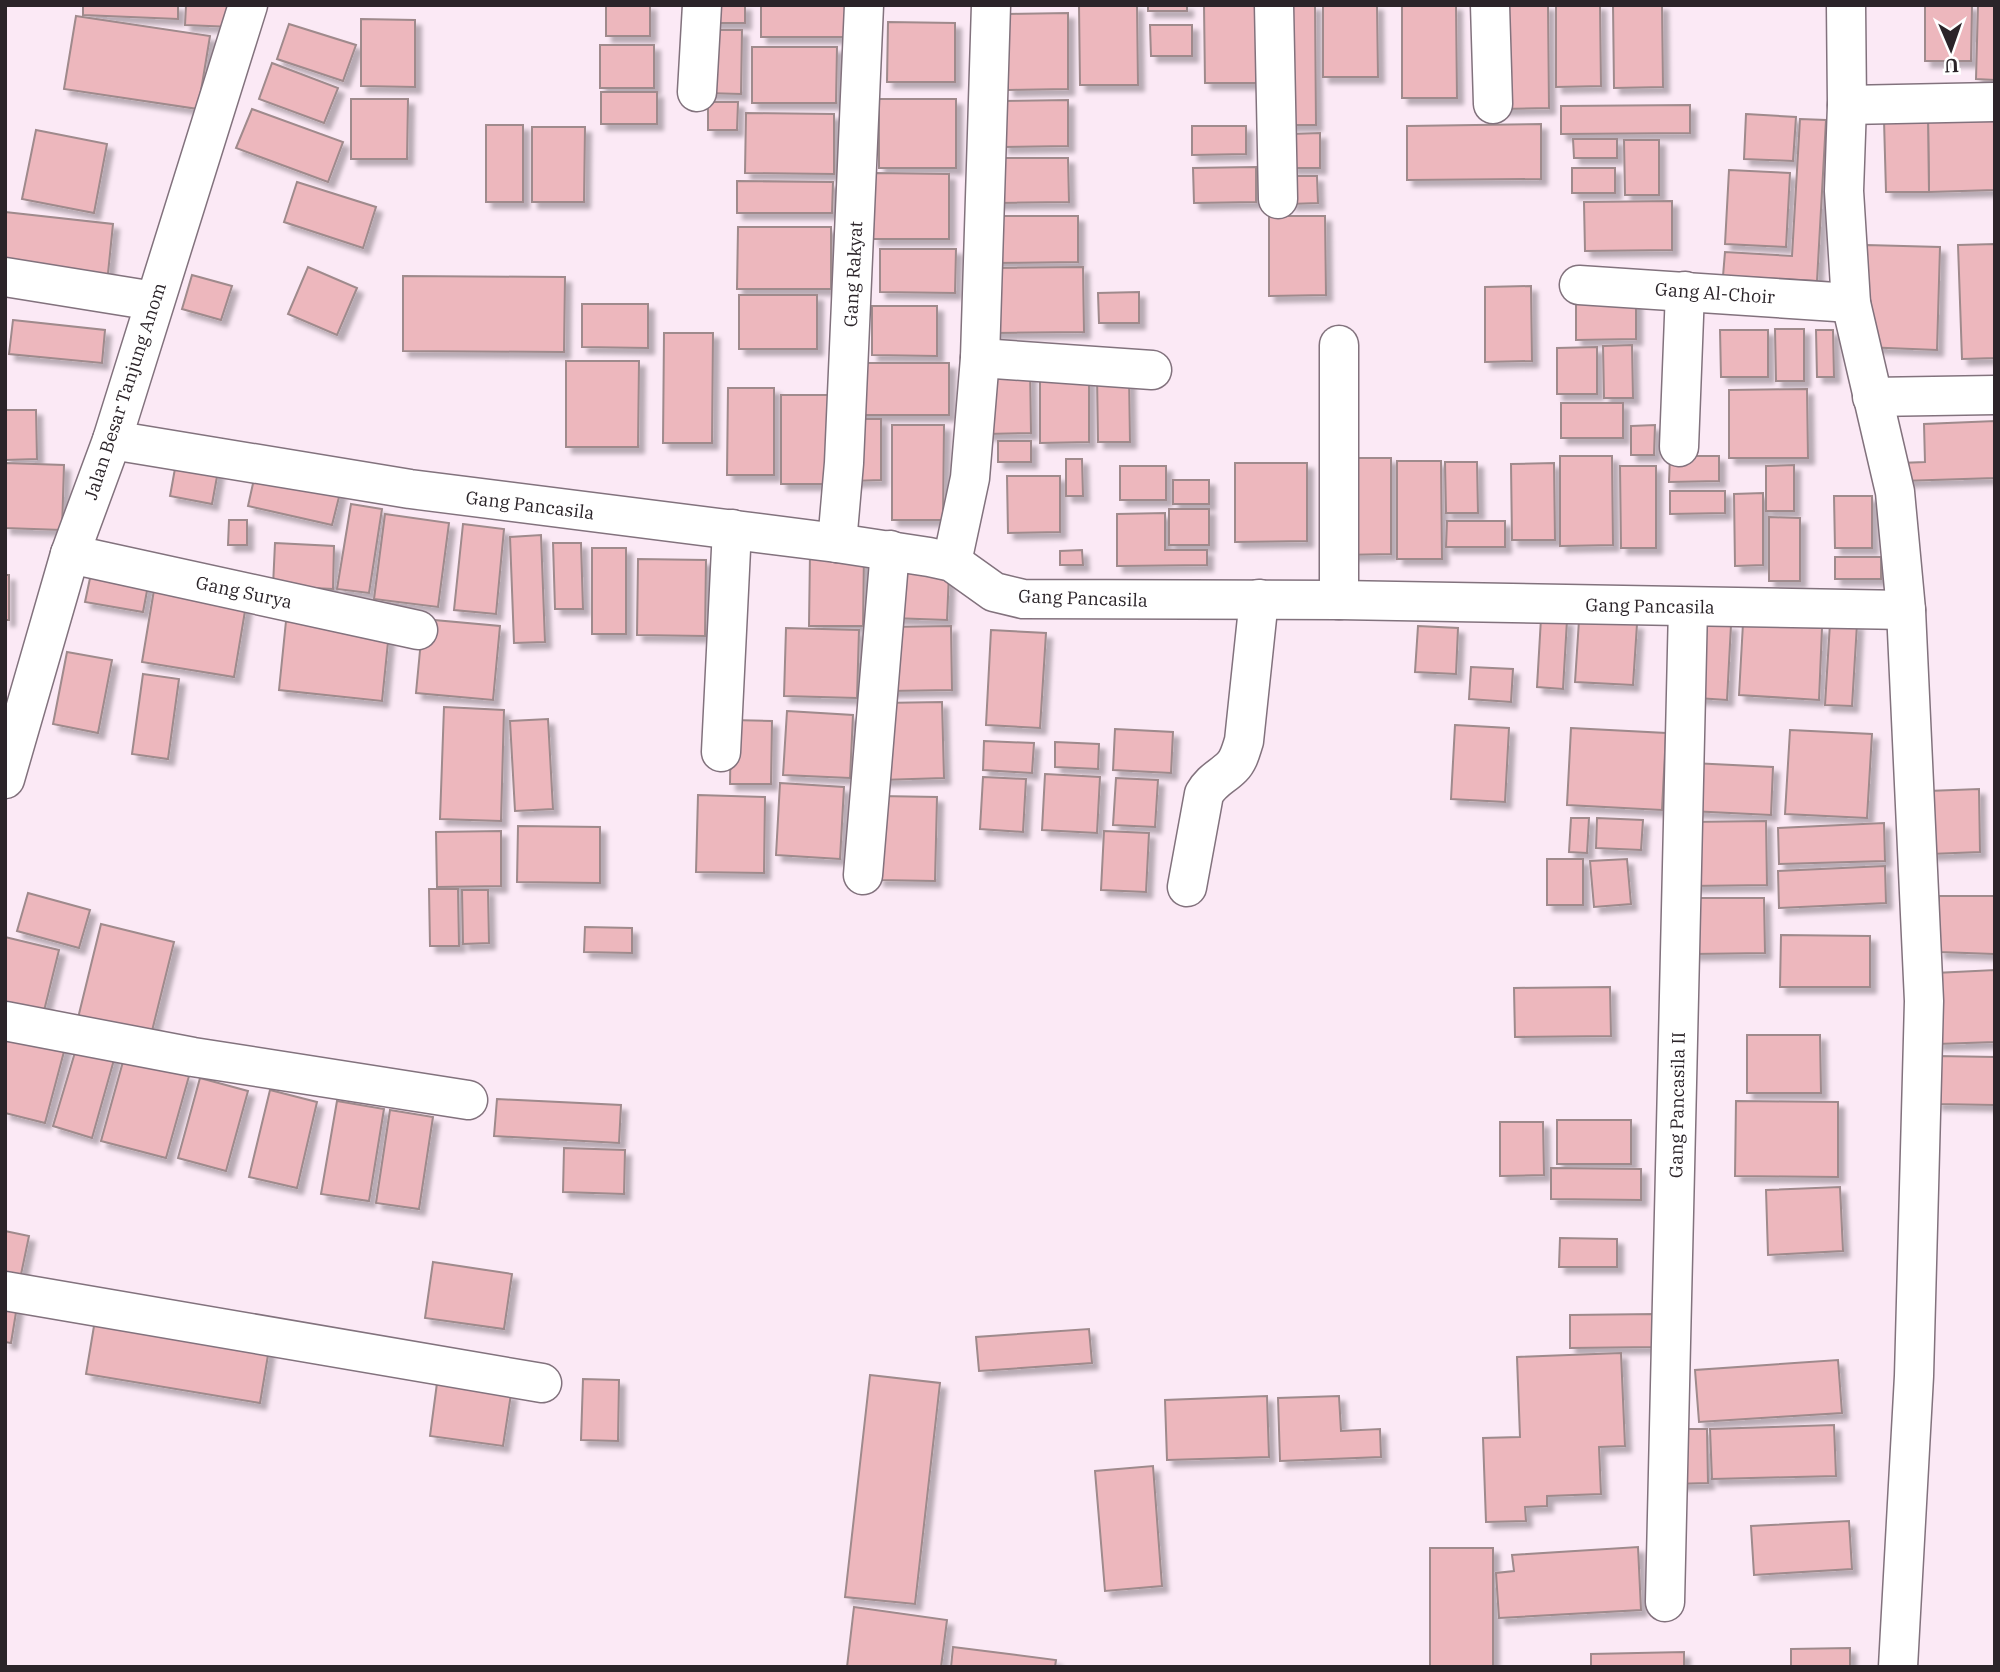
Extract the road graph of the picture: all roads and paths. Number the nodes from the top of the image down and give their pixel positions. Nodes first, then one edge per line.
1 (248, 5) edge
2 (702, 5) edge
3 (864, 5) edge
4 (990, 5) edge
5 (1275, 5) edge
6 (1490, 5) edge
7 (1846, 5) edge
8 (696, 92) dead end
9 (1995, 102) edge
10 (1493, 104) dead end
11 (1847, 105) junction
12 (1278, 199) dead end
13 (5, 277) edge
14 (1579, 285) dead end
15 (1685, 291) junction
16 (154, 301) junction
17 (1851, 303) junction
18 (1339, 345) dead end
19 (980, 358) junction
20 (1152, 370) dead end
21 (1995, 395) edge
22 (1872, 397) junction
23 (112, 440) junction
24 (1679, 447) dead end
25 (732, 529) junction
26 (837, 543) junction
27 (890, 551) junction
28 (70, 554) junction
29 (952, 562) junction
30 (1259, 599) junction
31 (1339, 600) junction
32 (1688, 607) junction
33 (1906, 611) junction
34 (418, 630) dead end
35 (721, 752) dead end
36 (5, 779) edge
37 (863, 875) dead end
38 (1187, 887) dead end
39 (5, 1021) edge
40 (468, 1100) dead end
41 (5, 1291) edge
42 (542, 1383) dead end
43 (1665, 1602) dead end
44 (1898, 1667) edge

1 - 16 street, Jalan Besar Tanjung Anom
2 - 8 street
3 - 26 street, Gang Rakyat
4 - 19 street
5 - 12 street
6 - 10 street
7 - 11 street
9 - 11 street
11 - 17 street
13 - 16 street
14 - 15 street, Gang Al-Choir
15 - 17 street, Gang Al-Choir
15 - 24 street
16 - 23 street, Jalan Besar Tanjung Anom
17 - 22 street
18 - 31 street
19 - 20 street
19 - 29 street
21 - 22 street
22 - 33 street
23 - 25 street, Gang Pancasila
23 - 28 street, Jalan Besar Tanjung Anom
25 - 26 street, Gang Pancasila
25 - 35 street
26 - 27 street, Gang Pancasila
27 - 29 street, Gang Pancasila
27 - 37 street
28 - 34 street, Gang Surya
28 - 36 street, Jalan Besar Tanjung Anom
29 - 30 street, Gang Pancasila
30 - 31 street, Gang Pancasila
30 - 38 street
31 - 32 street, Gang Pancasila
32 - 33 street, Gang Pancasila
32 - 43 street, Gang Pancasila II
33 - 44 street
39 - 40 street
41 - 42 street

